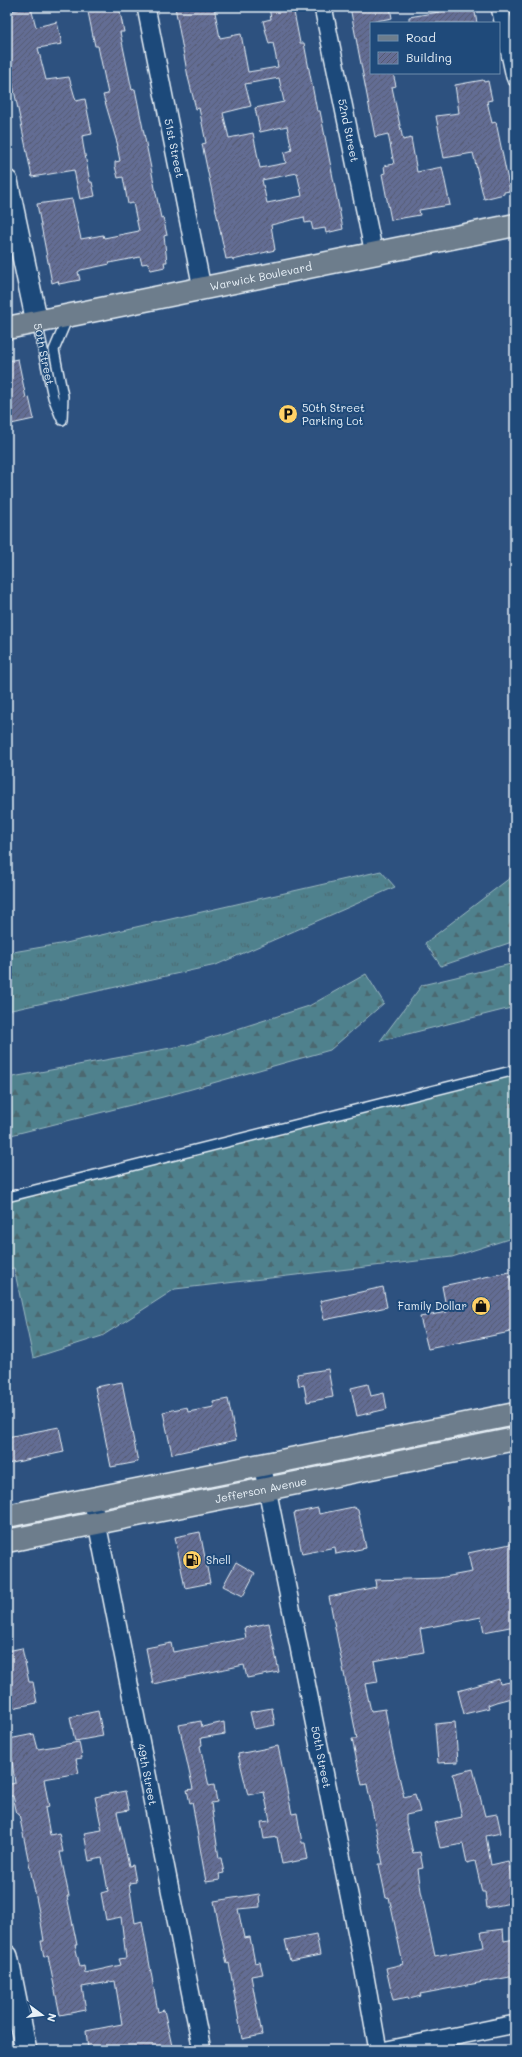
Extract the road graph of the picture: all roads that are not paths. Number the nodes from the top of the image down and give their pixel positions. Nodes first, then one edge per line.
1 (146, 7) edge
2 (323, 7) edge
3 (500, 7) edge
4 (515, 77) edge
5 (7, 181) edge
6 (515, 225) edge
7 (374, 254) junction
8 (202, 288) junction
9 (69, 315) junction
10 (37, 322) junction
11 (7, 328) edge
12 (515, 1070) edge
13 (7, 1197) edge
14 (515, 1414) edge
15 (515, 1439) edge
16 (262, 1464) junction
17 (267, 1489) junction
18 (92, 1498) junction
19 (7, 1516) edge
20 (96, 1523) junction
21 (7, 1541) edge
22 (7, 1956) edge
23 (515, 2024) edge
24 (26, 2050) edge
25 (202, 2050) edge
26 (378, 2050) edge
27 (387, 2050) edge

1 - 8 street, 51st Street
2 - 7 street, 52nd Street
3 - 4 street
5 - 10 street, 50th Street
6 - 7 main road, Warwick Boulevard
7 - 8 main road, Warwick Boulevard
8 - 9 main road, Warwick Boulevard
9 - 10 main road, Warwick Boulevard
9 - 10 lane, 50th Street
10 - 11 main road, Warwick Boulevard
12 - 13 lane
14 - 16 main road
15 - 17 main road, Jefferson Avenue
16 - 17 street, 50th Street
16 - 18 main road
17 - 20 main road, Jefferson Avenue
17 - 26 street, 50th Street
18 - 19 main road
18 - 20 street, 49th Street
20 - 21 main road, Jefferson Avenue
20 - 25 street, 49th Street
22 - 24 street
23 - 27 street

